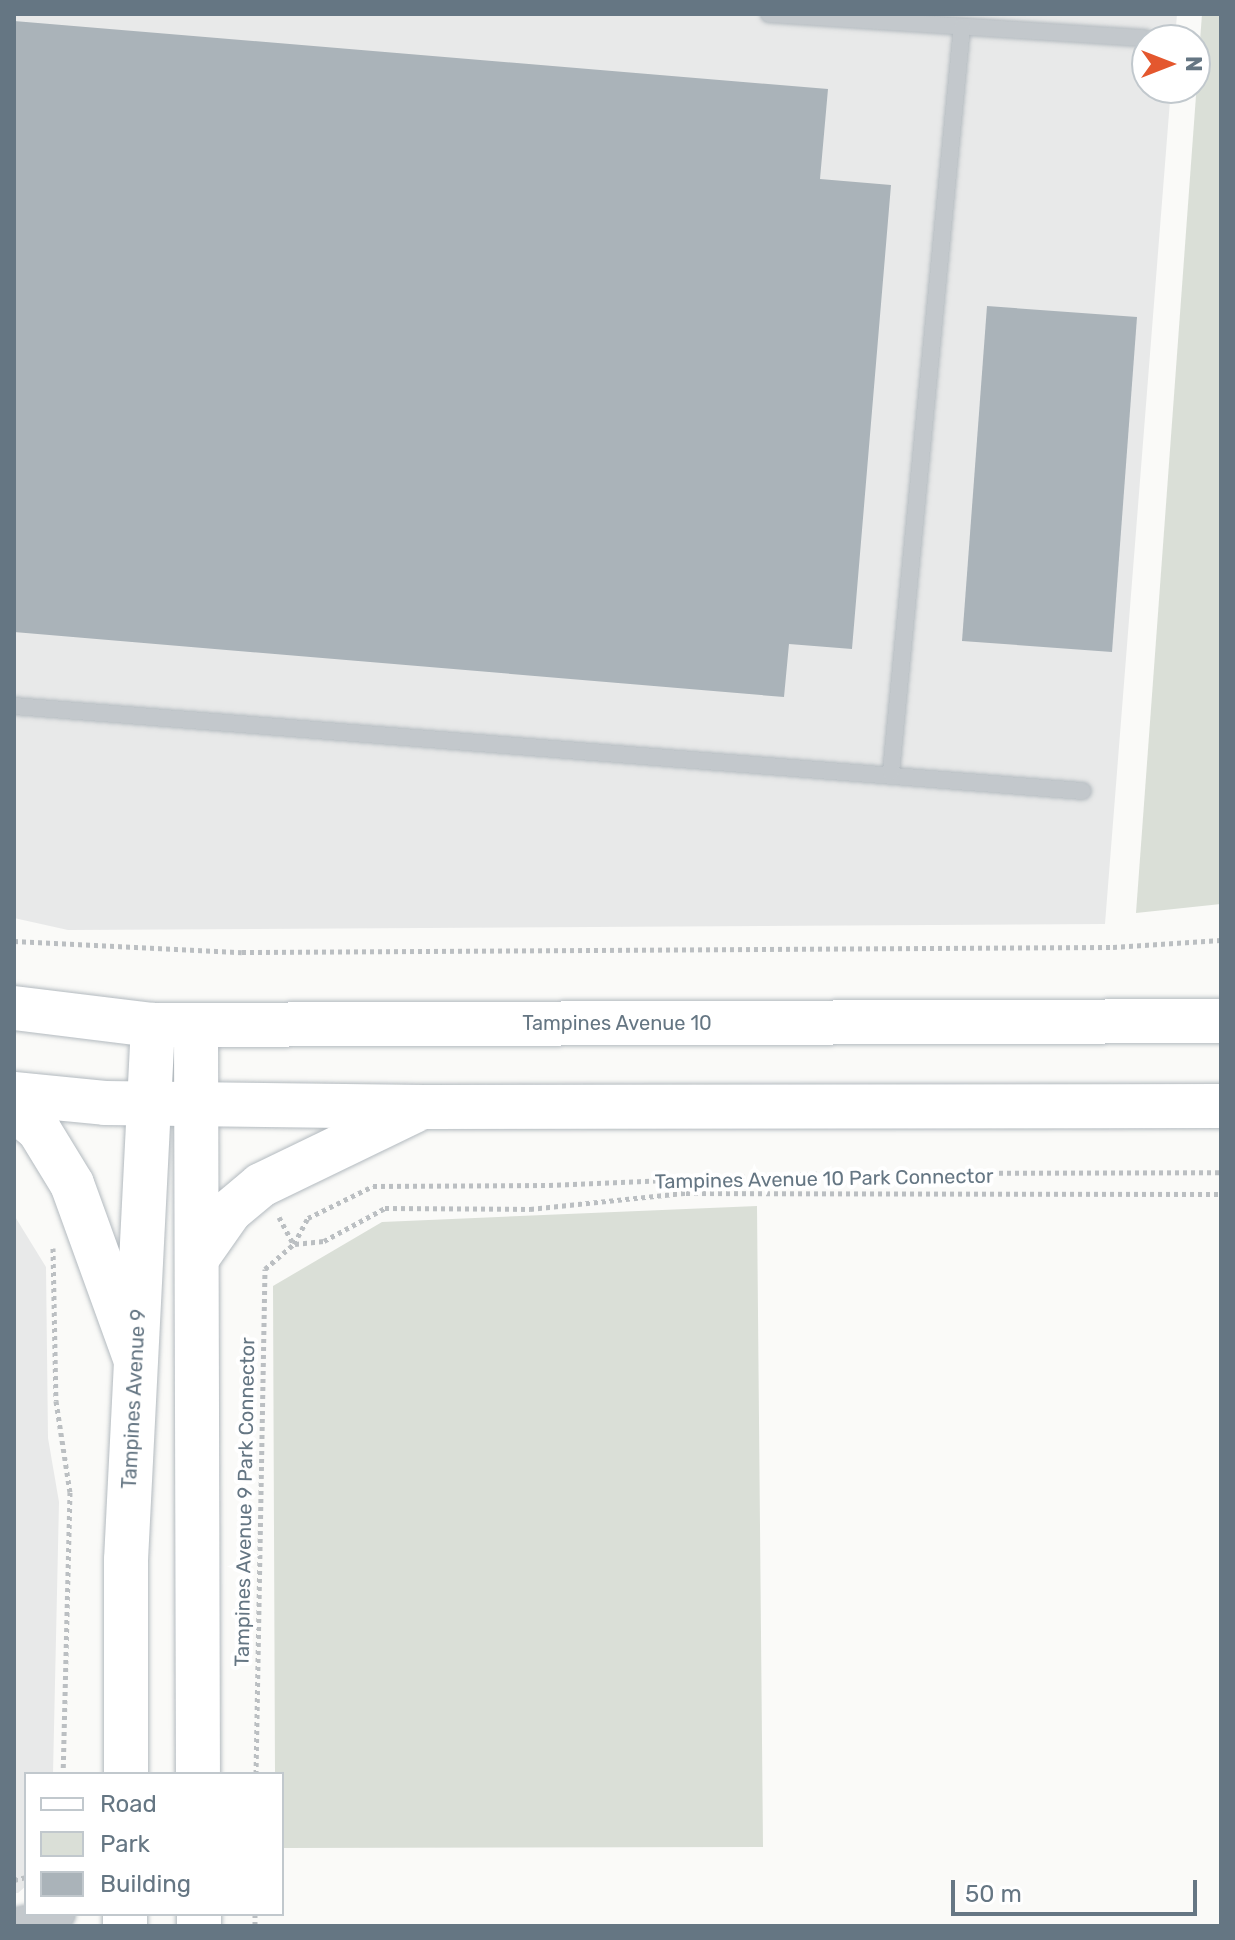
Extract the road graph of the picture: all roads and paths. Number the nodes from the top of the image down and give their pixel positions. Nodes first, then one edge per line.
1 (769, 14) edge
2 (962, 27) junction
3 (1131, 37) edge
4 (14, 706) edge
5 (891, 772) junction
6 (1083, 791) dead end
7 (1221, 940) edge
8 (14, 941) edge
9 (14, 1008) edge
10 (1221, 1021) edge
11 (153, 1025) junction
12 (196, 1025) junction
13 (14, 1094) edge
14 (150, 1102) junction
15 (196, 1103) junction
16 (1221, 1106) edge
17 (424, 1107) junction
18 (14, 1109) edge
19 (1221, 1172) edge
20 (1221, 1194) edge
21 (53, 1234) dead end
22 (294, 1244) junction
23 (197, 1258) junction
24 (135, 1358) junction
25 (63, 1772) edge
26 (126, 1772) edge
27 (198, 1772) edge
28 (256, 1772) edge
29 (51, 1916) edge
30 (14, 1925) edge

1 - 2 lane
2 - 3 lane
2 - 5 lane
4 - 5 lane
5 - 6 lane
7 - 8 path
9 - 11 main road, Tampines Avenue 10
10 - 12 main road, Tampines Avenue 10
11 - 12 main road, Tampines Avenue 10
11 - 14 main road, Tampines Avenue 9
12 - 15 main road
13 - 14 main road
14 - 15 main road
14 - 24 main road, Tampines Avenue 9
15 - 17 main road
15 - 23 main road
16 - 17 main road
17 - 23 main road
18 - 24 main road
19 - 22 path, Tampines Avenue 9 Park Connector
20 - 22 path, Tampines Avenue 10 Park Connector
21 - 25 path
22 - 28 path, Tampines Avenue 9 Park Connector
23 - 27 main road
24 - 26 main road, Tampines Avenue 9
29 - 30 street

